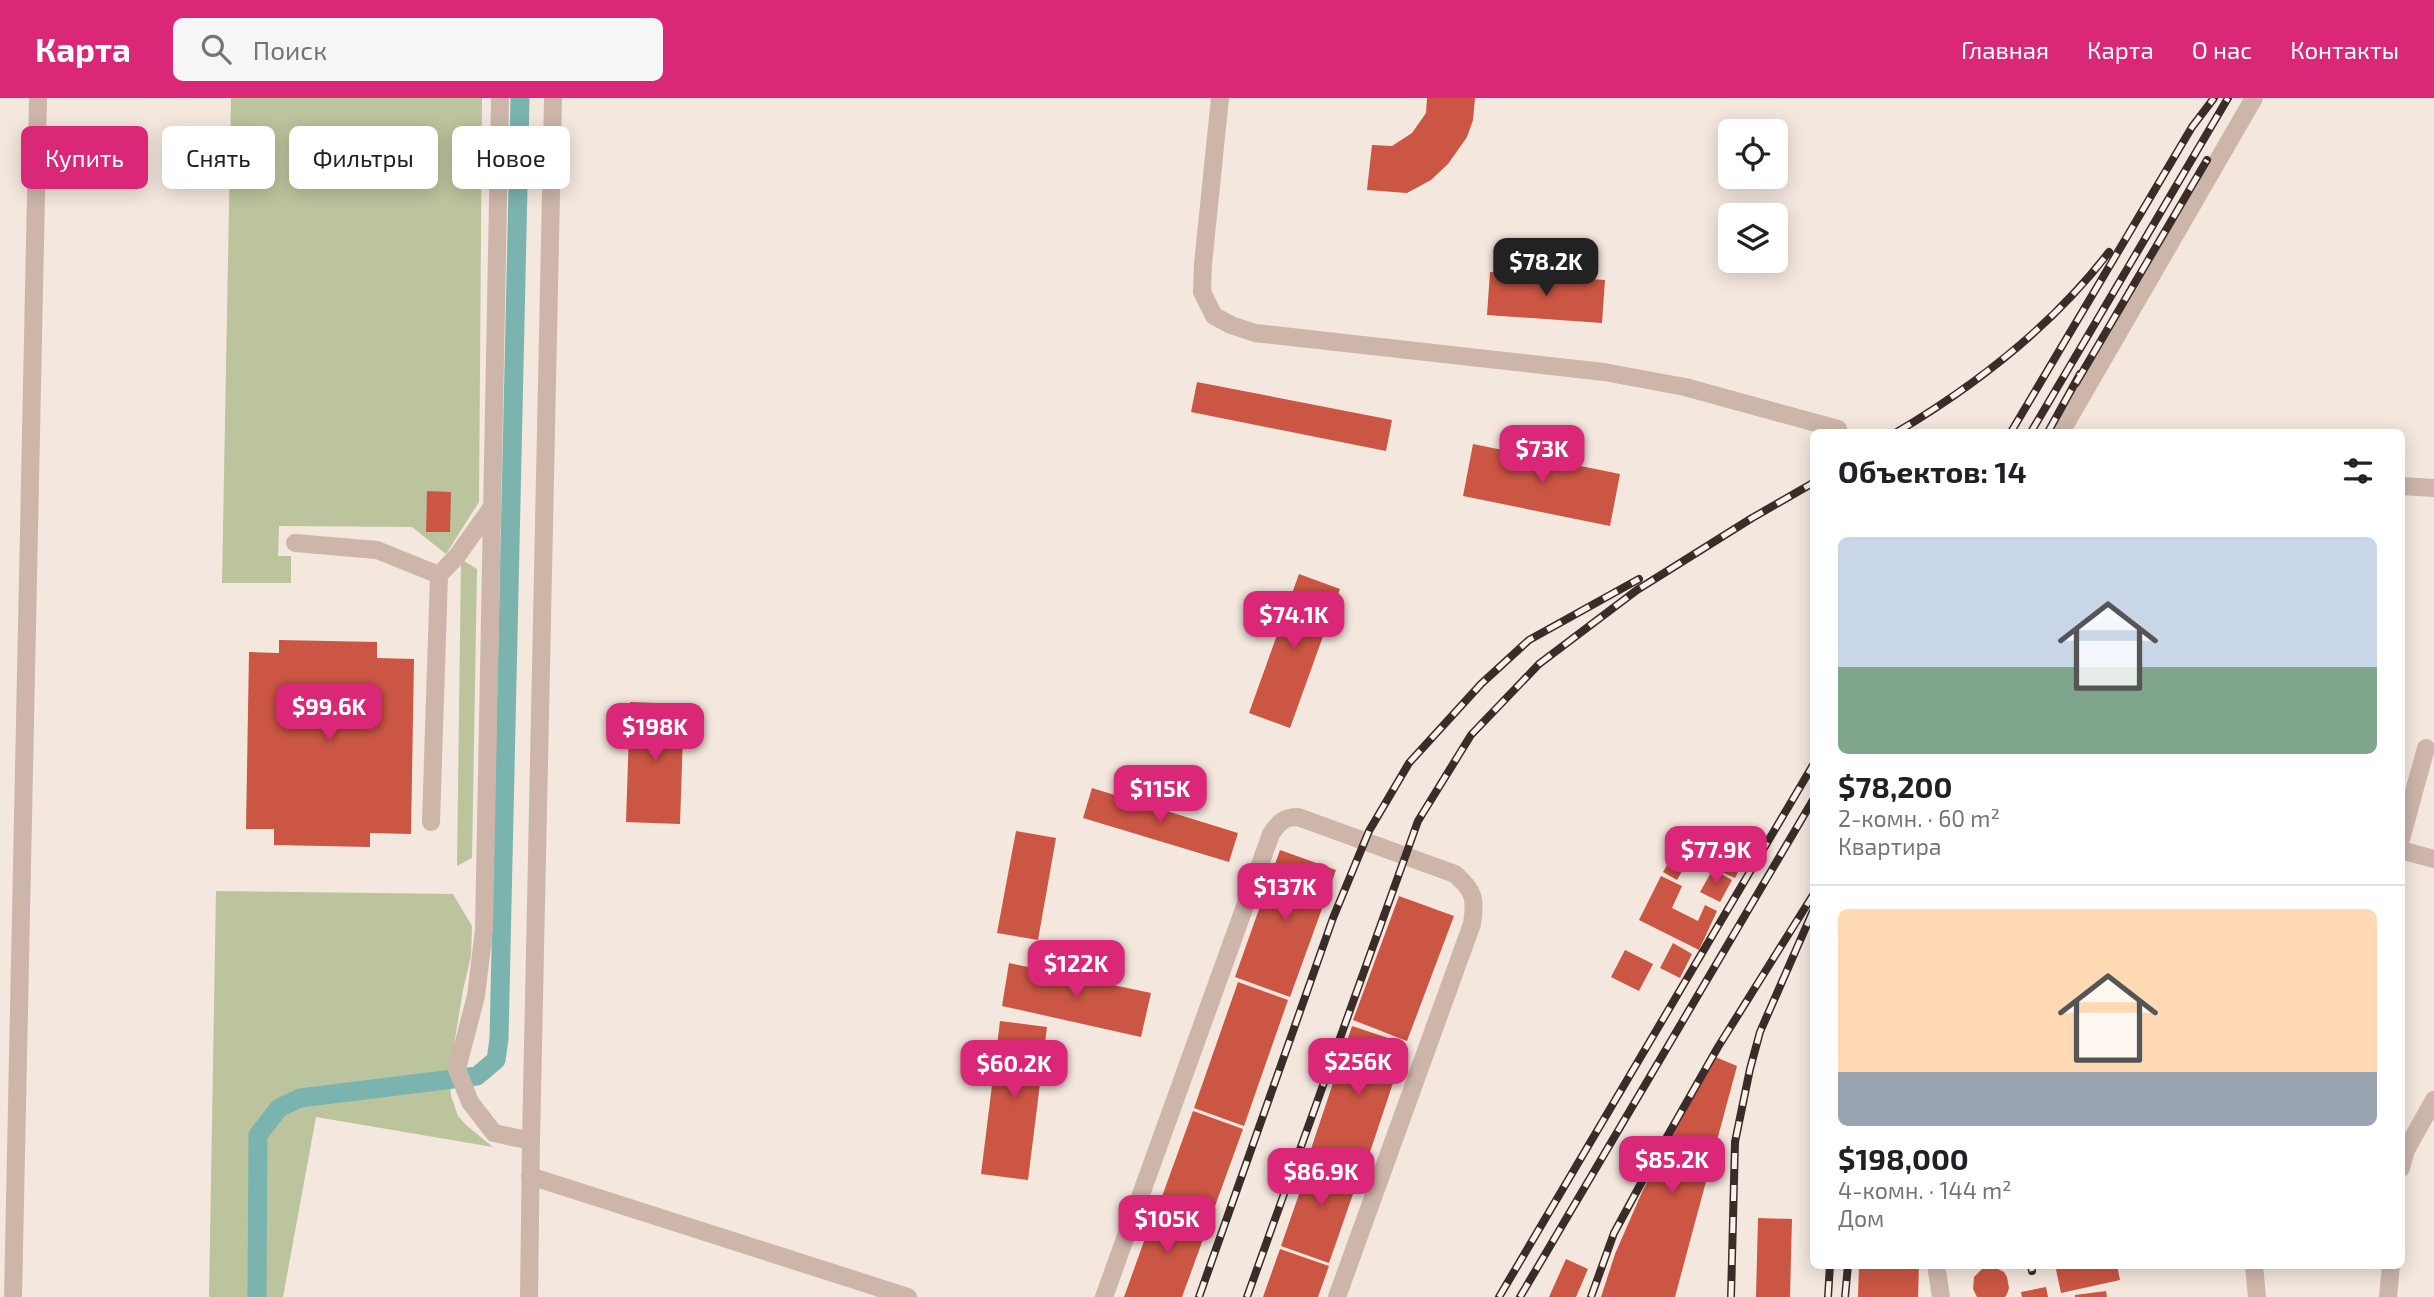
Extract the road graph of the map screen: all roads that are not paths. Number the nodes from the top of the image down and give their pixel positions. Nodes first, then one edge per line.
1 (38, 98) edge
2 (500, 98) edge
3 (553, 98) edge
4 (1220, 98) edge
5 (2254, 98) edge
6 (1838, 429) dead end
7 (2062, 429) edge
8 (2405, 485) edge
9 (2434, 488) edge
10 (492, 507) junction
11 (295, 542) dead end
12 (439, 575) junction
13 (2426, 748) dead end
14 (431, 822) dead end
15 (2405, 824) edge
16 (2405, 851) edge
17 (2434, 859) edge
18 (2434, 1100) edge
19 (531, 1141) junction
20 (2405, 1154) edge
21 (530, 1176) junction
22 (1937, 1269) edge
23 (2254, 1269) edge
24 (2391, 1269) edge
25 (13, 1297) edge
26 (529, 1297) edge
27 (908, 1297) edge
28 (1104, 1297) edge
29 (1337, 1297) edge
30 (1941, 1297) edge
31 (2257, 1297) edge
32 (2389, 1297) edge

1 - 25 street
2 - 10 street
3 - 19 street
4 - 6 street
5 - 7 street
8 - 9 street
10 - 12 street
10 - 19 street
11 - 12 street
12 - 14 street
13 - 15 street
16 - 17 street
18 - 20 street
19 - 21 street
21 - 26 street
21 - 27 street
22 - 30 street
23 - 31 street
24 - 32 street
28 - 29 street

